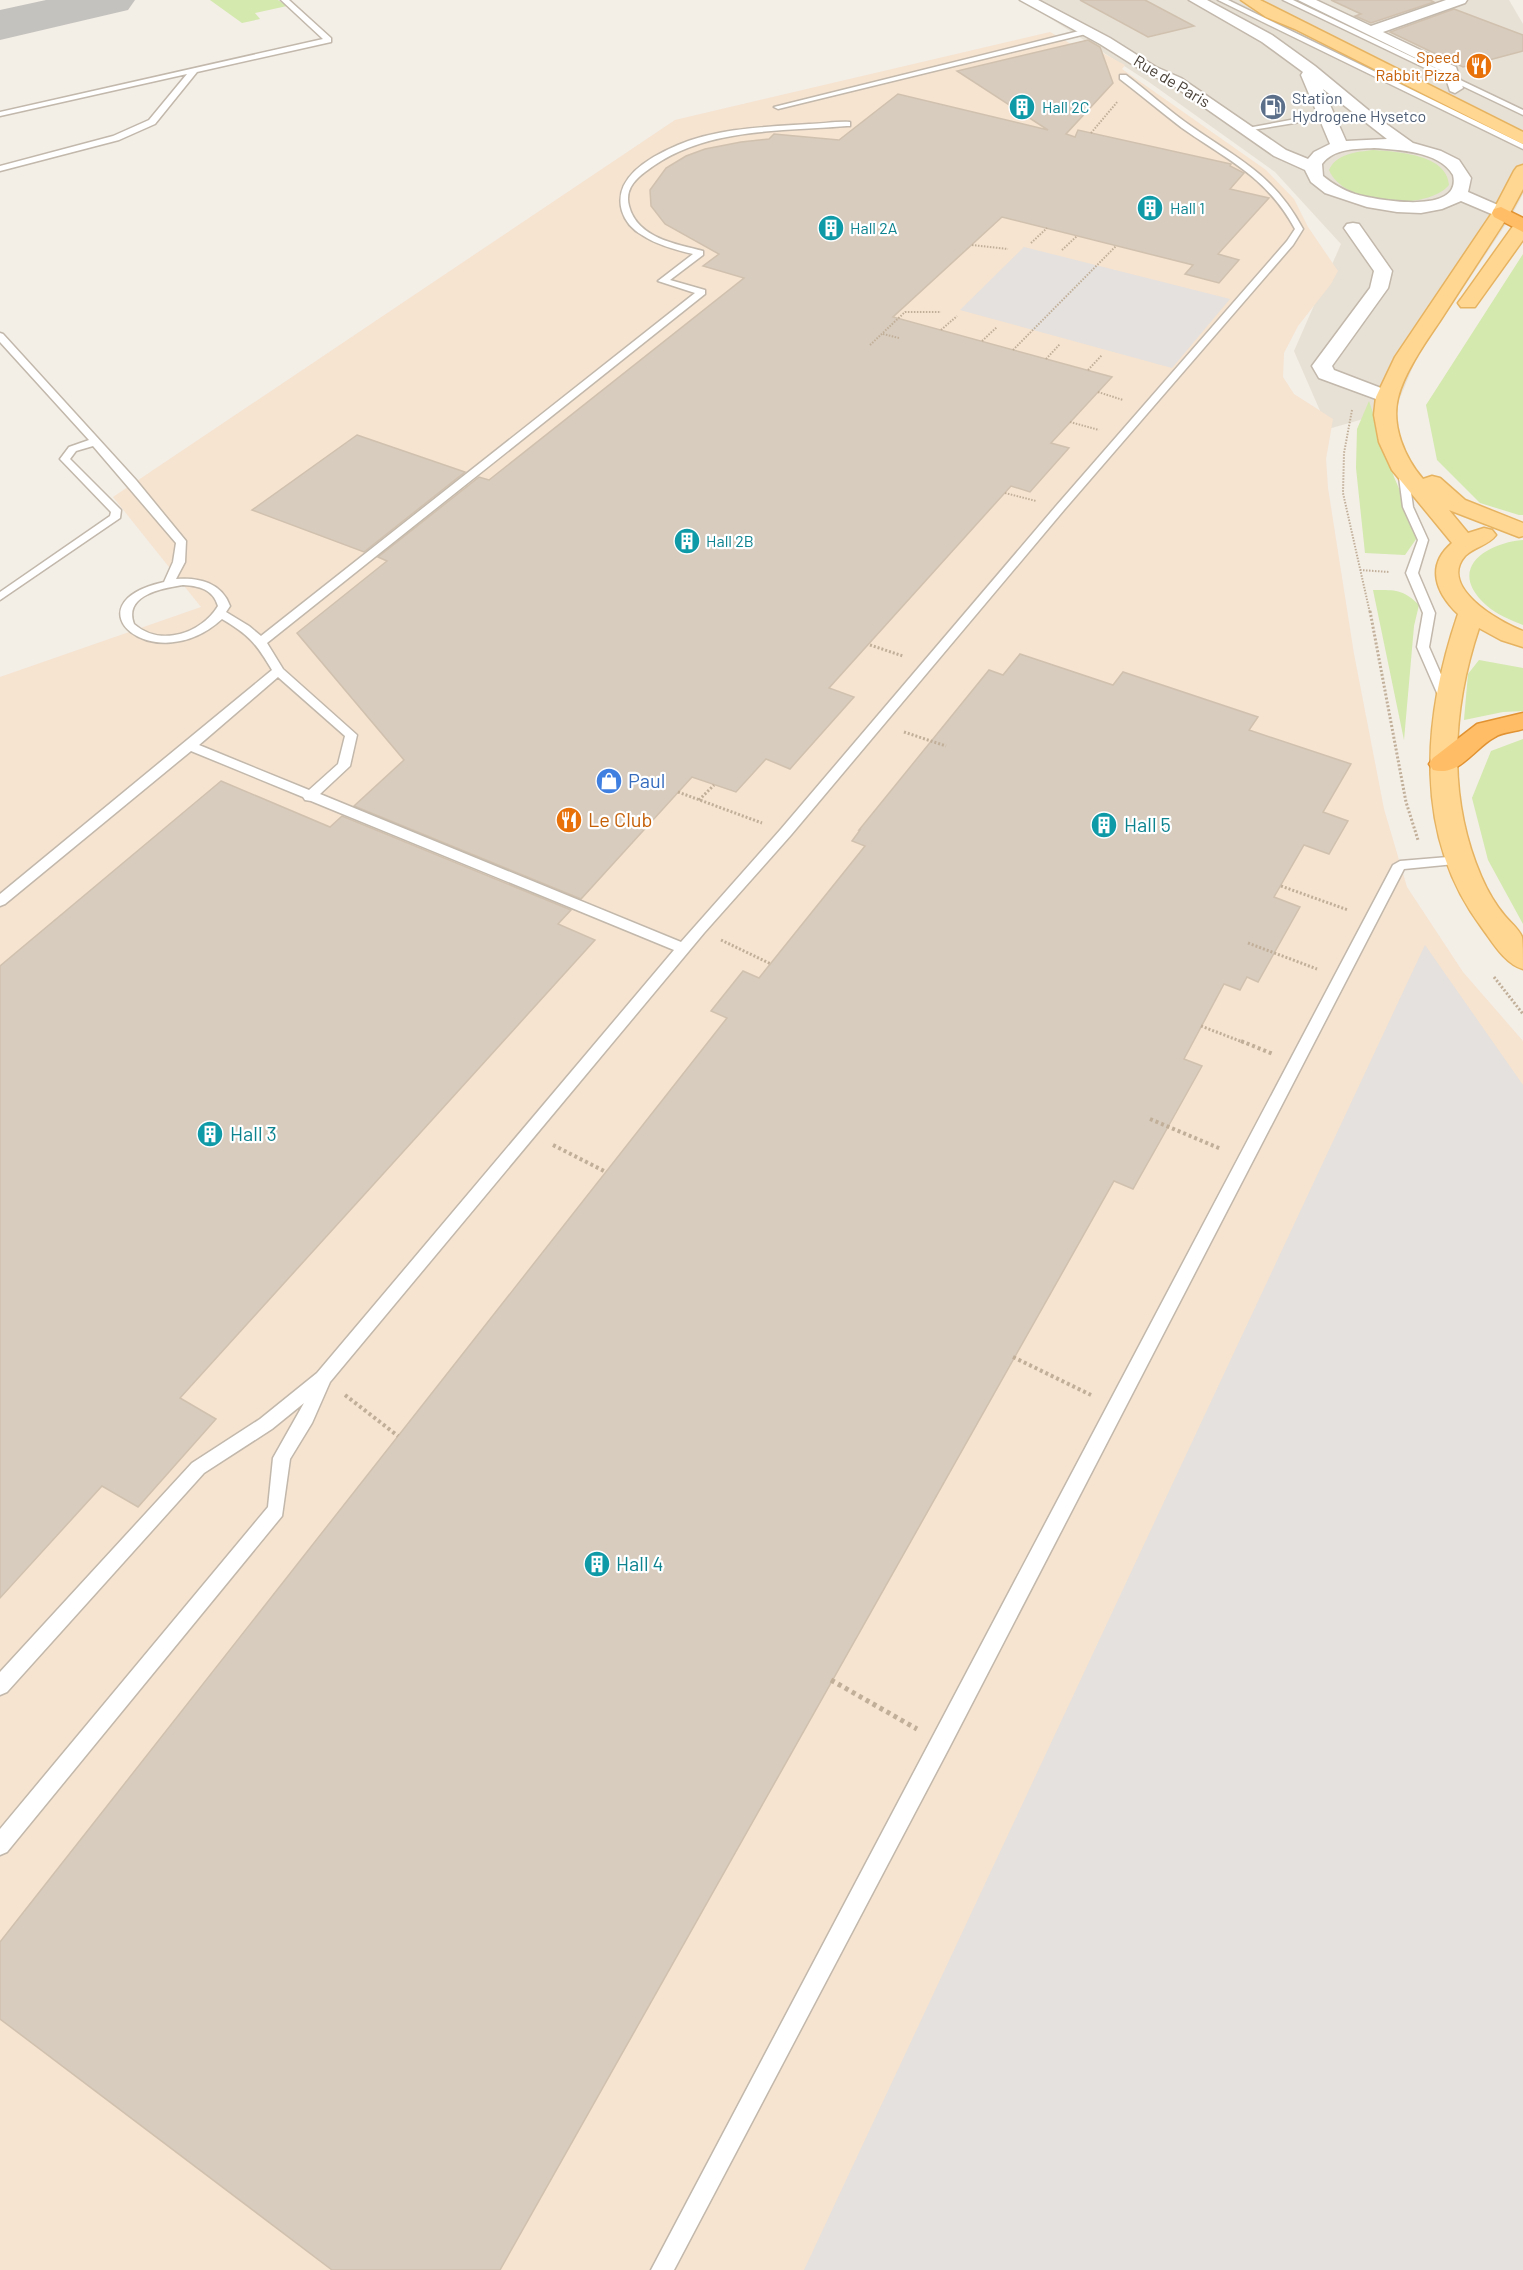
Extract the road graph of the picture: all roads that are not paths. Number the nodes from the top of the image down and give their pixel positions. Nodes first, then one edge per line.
1 (285, 0) edge
2 (1027, 0) edge
3 (1196, 0) edge
4 (1222, 0) edge
5 (1249, 0) edge
6 (1273, 0) edge
7 (1287, 0) edge
8 (1305, 0) edge
9 (1460, 0) edge
10 (1086, 31) junction
11 (1370, 31) junction
12 (1307, 69) junction
13 (194, 70) junction
14 (1123, 77) dead end
15 (1453, 79) junction
16 (73, 102) dead end
17 (778, 107) dead end
18 (1523, 113) edge
19 (0, 114) edge
20 (1328, 115) junction
21 (0, 119) edge
22 (1523, 120) edge
23 (847, 124) dead end
24 (1246, 129) junction
25 (1523, 139) edge
26 (1339, 147) junction
27 (1523, 147) edge
28 (1414, 148) junction
29 (1312, 167) junction
30 (0, 169) edge
31 (1523, 171) edge
32 (1333, 192) junction
33 (1459, 194) junction
34 (1378, 206) junction
35 (1501, 213) junction
36 (1523, 226) edge
37 (1353, 228) junction
38 (0, 336) edge
39 (1396, 402) junction
40 (1411, 440) dead end
41 (95, 442) junction
42 (1403, 470) junction
43 (1521, 530) edge
44 (1465, 544) junction
45 (169, 583) junction
46 (0, 597) edge
47 (1471, 613) junction
48 (221, 614) junction
49 (1519, 638) edge
50 (261, 642) junction
51 (1454, 664) junction
52 (278, 671) junction
53 (1447, 702) junction
54 (1523, 721) edge
55 (190, 746) junction
56 (1443, 764) junction
57 (309, 797) junction
58 (1460, 860) junction
59 (0, 901) edge
60 (684, 949) junction
61 (1523, 958) edge
62 (323, 1378) junction
63 (0, 1686) edge
64 (0, 1845) edge
65 (662, 2270) edge

1 - 13 lane
2 - 10 street, Rue de Paris
3 - 12 street
4 - 27 lane
5 - 25 main road
6 - 15 main road
7 - 15 lane
8 - 11 street
9 - 11 street
10 - 17 lane
10 - 24 street, Rue de Paris
11 - 15 street
12 - 20 street
12 - 28 street
13 - 19 lane
13 - 30 lane
14 - 60 lane
15 - 18 lane
15 - 22 main road
16 - 21 lane
20 - 24 lane
20 - 26 street
23 - 50 lane
24 - 29 street, Rue de Paris
26 - 28 street
26 - 29 street
28 - 33 street
29 - 32 street
31 - 35 main road
32 - 34 street
32 - 37 street
33 - 34 street
33 - 35 street
34 - 37 street
35 - 36 highway
35 - 39 main road
36 - 39 main road
37 - 39 street
38 - 41 lane
39 - 42 main road
40 - 43 main road
41 - 45 lane
41 - 46 lane
42 - 44 main road
42 - 53 lane
43 - 44 main road
44 - 47 main road
45 - 48 lane
45 - 48 lane
47 - 49 main road
47 - 51 main road
48 - 50 lane
49 - 51 main road
50 - 52 lane
51 - 53 main road
52 - 55 lane
52 - 57 lane
53 - 56 main road
54 - 56 highway
55 - 57 lane
55 - 59 lane
56 - 58 main road
57 - 60 lane
58 - 61 main road
58 - 65 lane
60 - 62 lane
62 - 63 lane
62 - 64 lane

